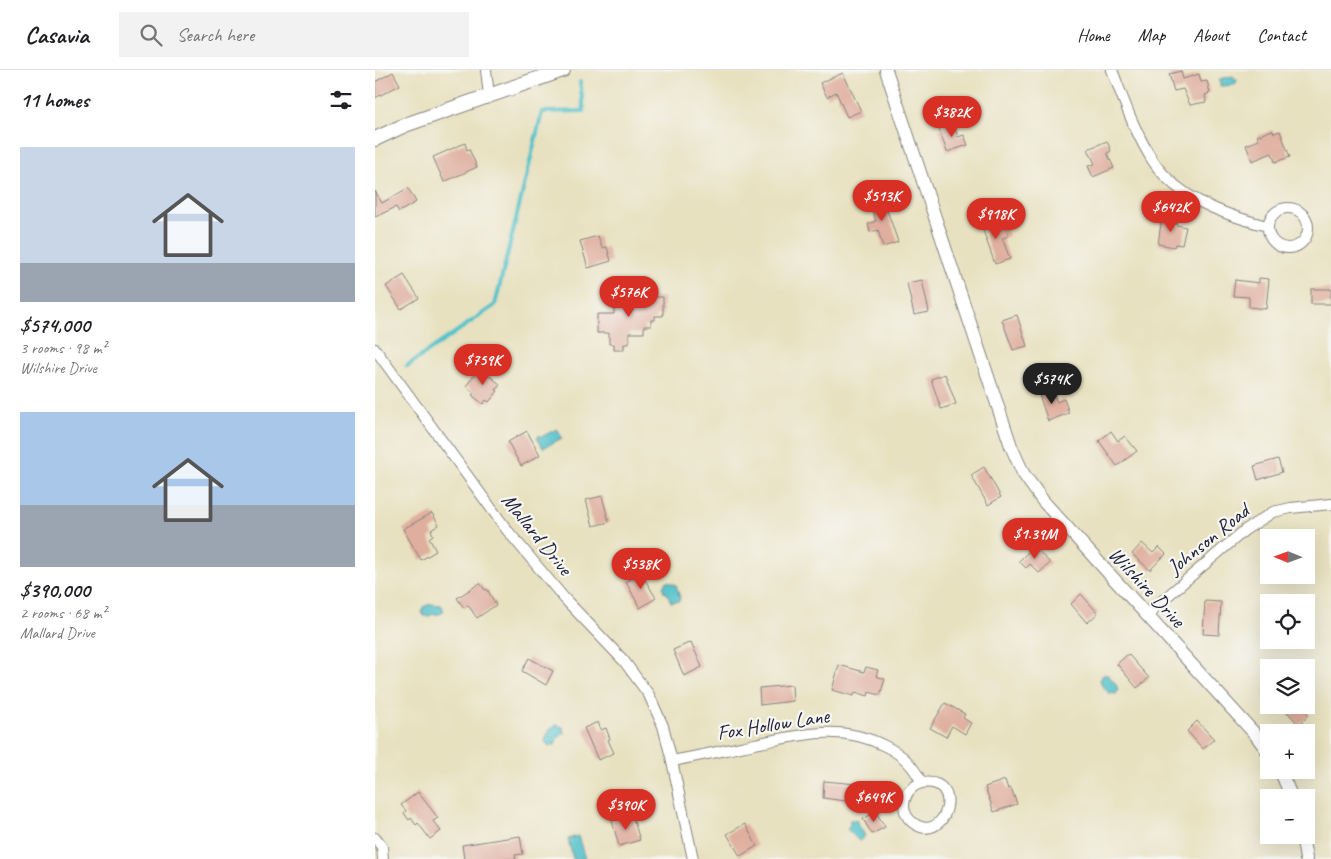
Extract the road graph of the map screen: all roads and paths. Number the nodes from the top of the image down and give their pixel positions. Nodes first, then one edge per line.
1 (486, 70) edge
2 (563, 70) edge
3 (886, 70) edge
4 (1112, 70) edge
5 (489, 96) junction
6 (375, 139) edge
7 (1267, 226) junction
8 (375, 349) edge
9 (1331, 504) edge
10 (1147, 616) junction
11 (1260, 741) edge
12 (672, 761) junction
13 (922, 783) junction
14 (375, 838) edge
15 (1303, 844) edge
16 (383, 859) edge
17 (693, 859) edge
18 (1305, 859) edge

1 - 5 street
2 - 5 main road
3 - 10 street, Wilshire Drive
4 - 7 street
5 - 6 main road
7 - 7 street
8 - 12 street, Mallard Drive
9 - 10 street, Johnson Road
10 - 11 street, Wilshire Drive
12 - 13 street, Fox Hollow Lane
12 - 17 street, Mallard Drive
13 - 13 street
14 - 16 street
15 - 18 street

